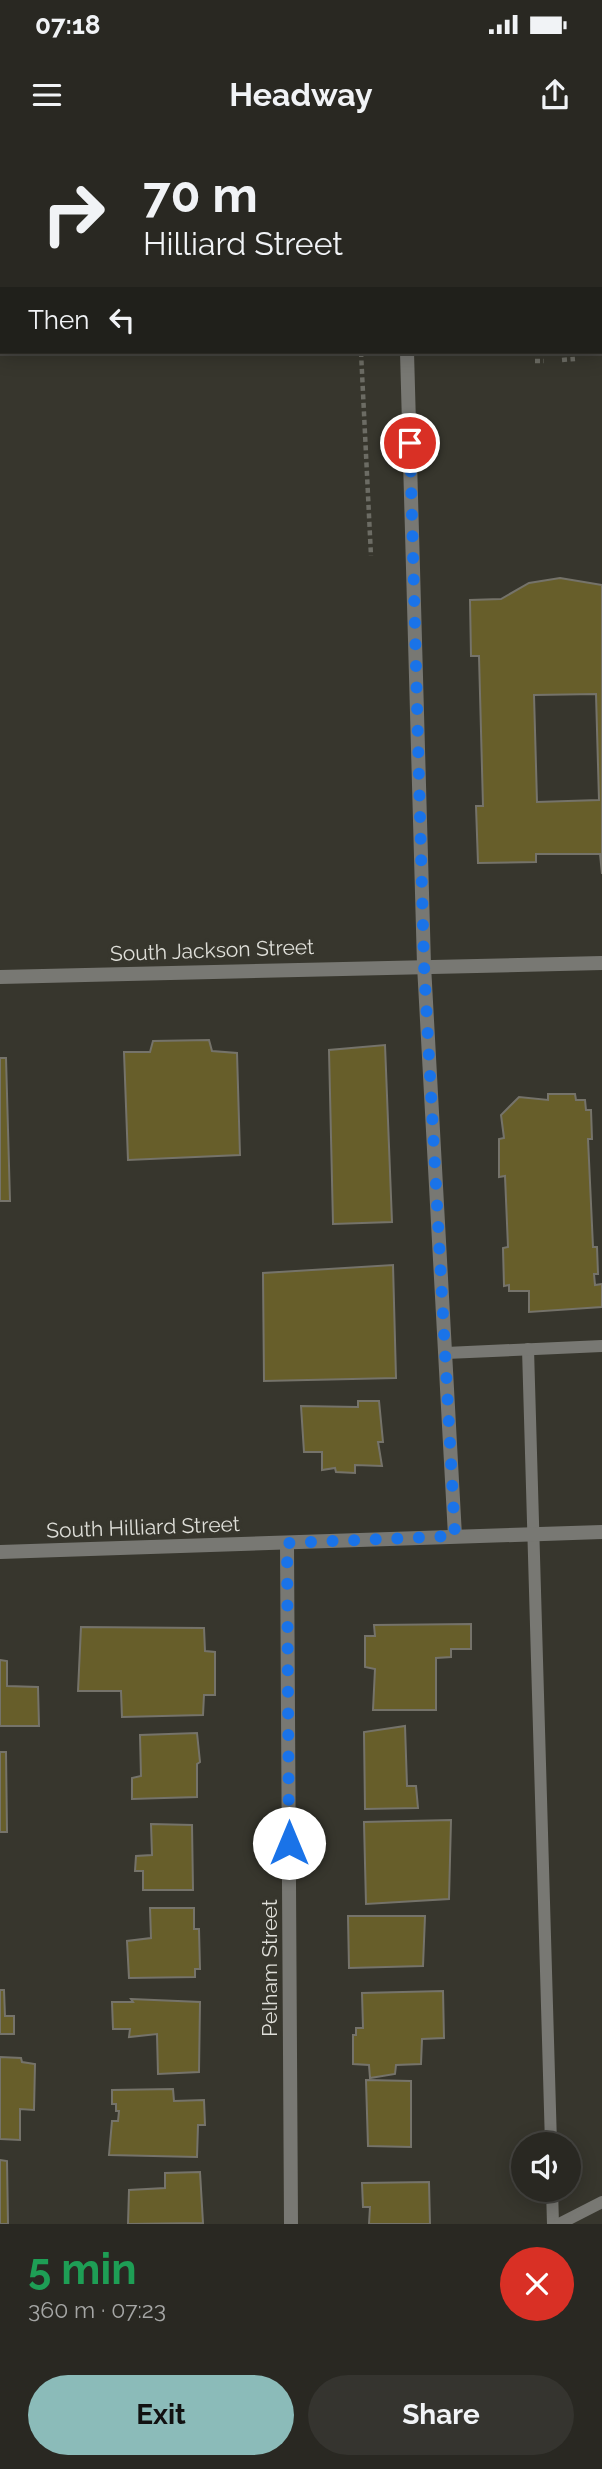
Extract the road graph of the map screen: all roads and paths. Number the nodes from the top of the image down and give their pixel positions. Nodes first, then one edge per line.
1 (361, 354) edge
2 (407, 354) edge
3 (575, 359) dead end
4 (562, 360) dead end
5 (535, 361) dead end
6 (544, 361) dead end
7 (371, 556) dead end
8 (602, 962) edge
9 (424, 965) junction
10 (0, 977) edge
11 (602, 1346) edge
12 (528, 1349) junction
13 (446, 1353) junction
14 (602, 1532) edge
15 (533, 1534) junction
16 (455, 1536) junction
17 (287, 1543) junction
18 (0, 1552) edge
19 (551, 2132) edge
20 (552, 2202) edge
21 (602, 2202) edge
22 (291, 2224) edge
23 (553, 2224) edge
24 (559, 2224) edge

1 - 7 path
2 - 9 street
3 - 4 path
5 - 6 path
8 - 9 street, South Jackson Street
9 - 10 street, South Jackson Street
9 - 13 street
11 - 12 lane
12 - 13 lane
12 - 15 lane
13 - 16 street
14 - 15 street, South Hilliard Street
15 - 16 street, South Hilliard Street
15 - 19 lane
16 - 17 street, South Hilliard Street
17 - 18 street, South Hilliard Street
17 - 22 street, Pelham Street
20 - 23 lane
21 - 24 lane

